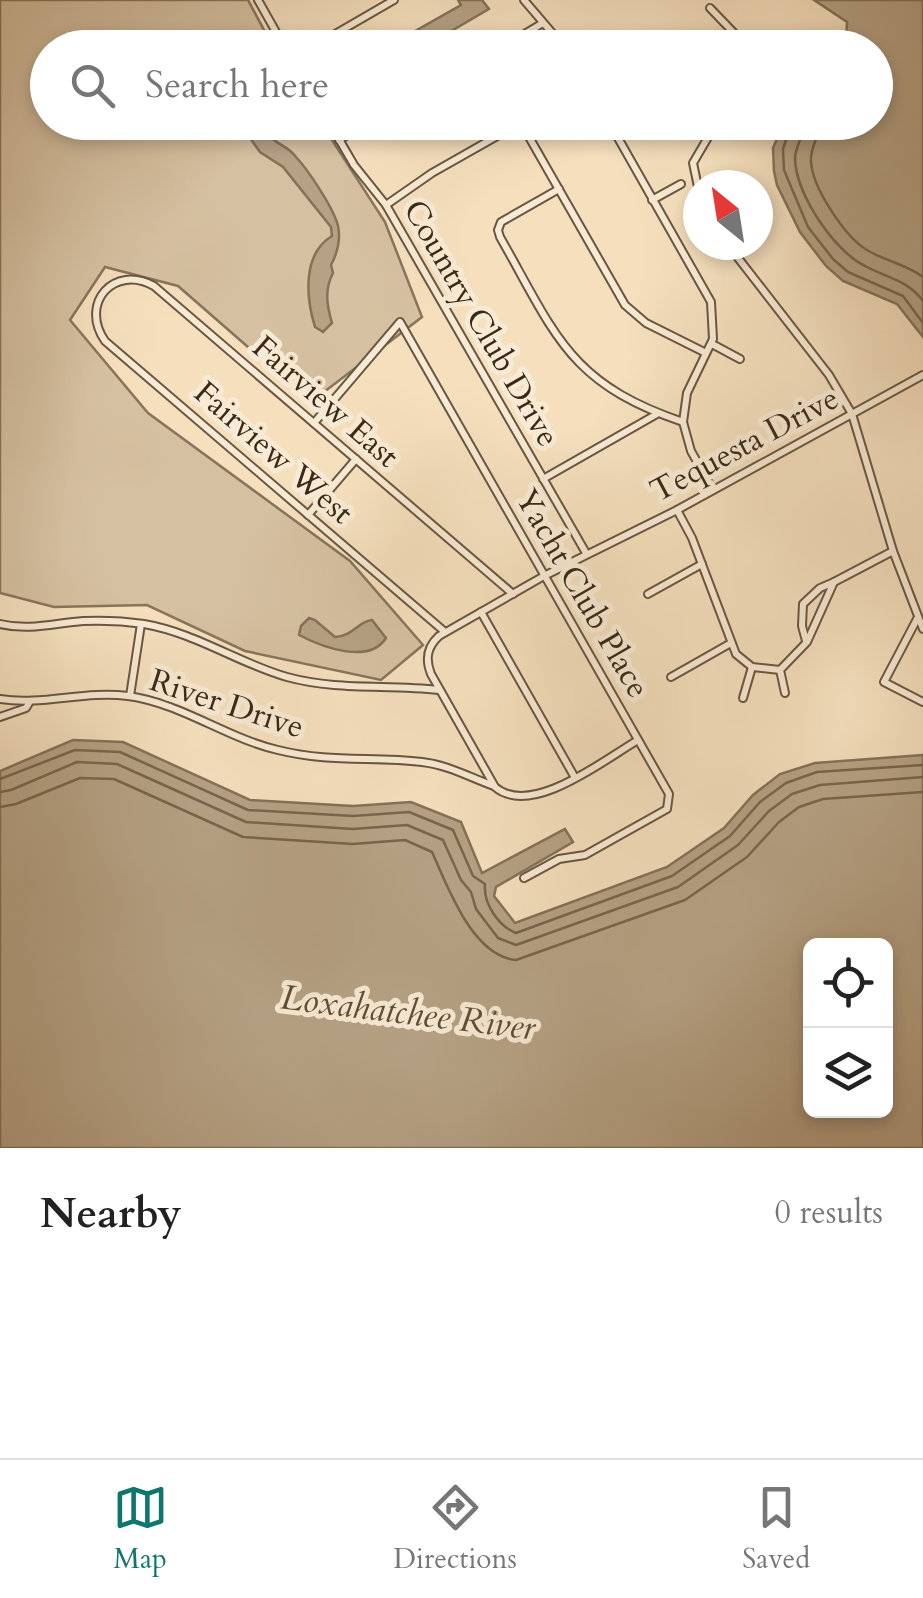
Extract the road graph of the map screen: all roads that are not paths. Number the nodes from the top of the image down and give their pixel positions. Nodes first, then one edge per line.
1 (258, 0) edge
2 (394, 0) edge
3 (524, 0) edge
4 (710, 8) dead end
5 (543, 23) junction
6 (275, 30) edge
7 (342, 30) edge
8 (531, 30) edge
9 (549, 30) edge
10 (731, 30) edge
11 (339, 140) edge
12 (491, 140) edge
13 (532, 140) edge
14 (618, 140) edge
15 (706, 140) edge
16 (694, 170) edge
17 (681, 184) dead end
18 (559, 189) junction
19 (652, 200) junction
20 (386, 205) junction
21 (740, 260) edge
22 (100, 297) joint
23 (712, 344) junction
24 (706, 354) junction
25 (740, 360) dead end
26 (923, 375) edge
27 (658, 413) junction
28 (852, 414) junction
29 (683, 422) junction
30 (314, 423) junction
31 (356, 459) junction
32 (543, 479) junction
33 (713, 490) junction
34 (677, 510) junction
35 (308, 515) junction
36 (892, 551) junction
37 (586, 553) junction
38 (702, 564) junction
39 (544, 576) junction
40 (834, 582) junction
41 (513, 594) junction
42 (648, 594) dead end
43 (480, 612) junction
44 (917, 618) junction
45 (0, 624) edge
46 (142, 624) junction
47 (923, 629) edge
48 (445, 632) junction
49 (807, 642) junction
50 (731, 643) junction
51 (752, 666) junction
52 (780, 670) junction
53 (671, 677) dead end
54 (440, 690) junction
55 (784, 693) dead end
56 (130, 696) junction
57 (744, 698) dead end
58 (0, 699) edge
59 (923, 702) edge
60 (28, 703) junction
61 (0, 717) edge
62 (638, 740) junction
63 (574, 776) junction
64 (495, 786) junction
65 (524, 878) dead end

1 - 6 street
2 - 7 street
3 - 5 street
4 - 10 street
5 - 8 street
5 - 9 street
11 - 20 street, Country Club Drive
12 - 20 street
13 - 18 street
14 - 19 street
15 - 16 street
17 - 19 street
18 - 24 street
18 - 27 street
19 - 23 street
20 - 32 street, Country Club Drive
21 - 28 street
22 - 30 street, Fairview East
22 - 35 street, Fairview West
23 - 24 street
23 - 25 street
24 - 29 street
26 - 28 street, Tequesta Drive
27 - 29 street
27 - 32 street
28 - 33 street, Tequesta Drive
28 - 36 street
29 - 33 street
30 - 31 street, Fairview East
30 - 39 street, Yacht Club Place
31 - 35 street
31 - 41 street, Fairview East
32 - 37 street, Country Club Drive
33 - 34 street, Tequesta Drive
34 - 37 street, Tequesta Drive
34 - 38 street
35 - 48 street, Fairview West
36 - 40 street
36 - 44 street
37 - 39 street, Tequesta Drive
38 - 42 street
38 - 50 street
39 - 41 street, Tequesta Drive
39 - 62 street, Yacht Club Place
40 - 49 street
40 - 49 street
41 - 43 street, Tequesta Drive
43 - 48 street, Tequesta Drive
43 - 63 street
44 - 47 street
44 - 59 street
45 - 46 street
46 - 54 street
46 - 56 street
48 - 54 street
49 - 52 street
50 - 51 street
50 - 53 street
51 - 52 street
51 - 57 street
52 - 55 street
54 - 64 street
56 - 60 street, River Drive
56 - 64 street, River Drive
58 - 60 street, River Drive
60 - 61 street
62 - 63 street
62 - 65 street, Yacht Club Place
63 - 64 street, River Drive

